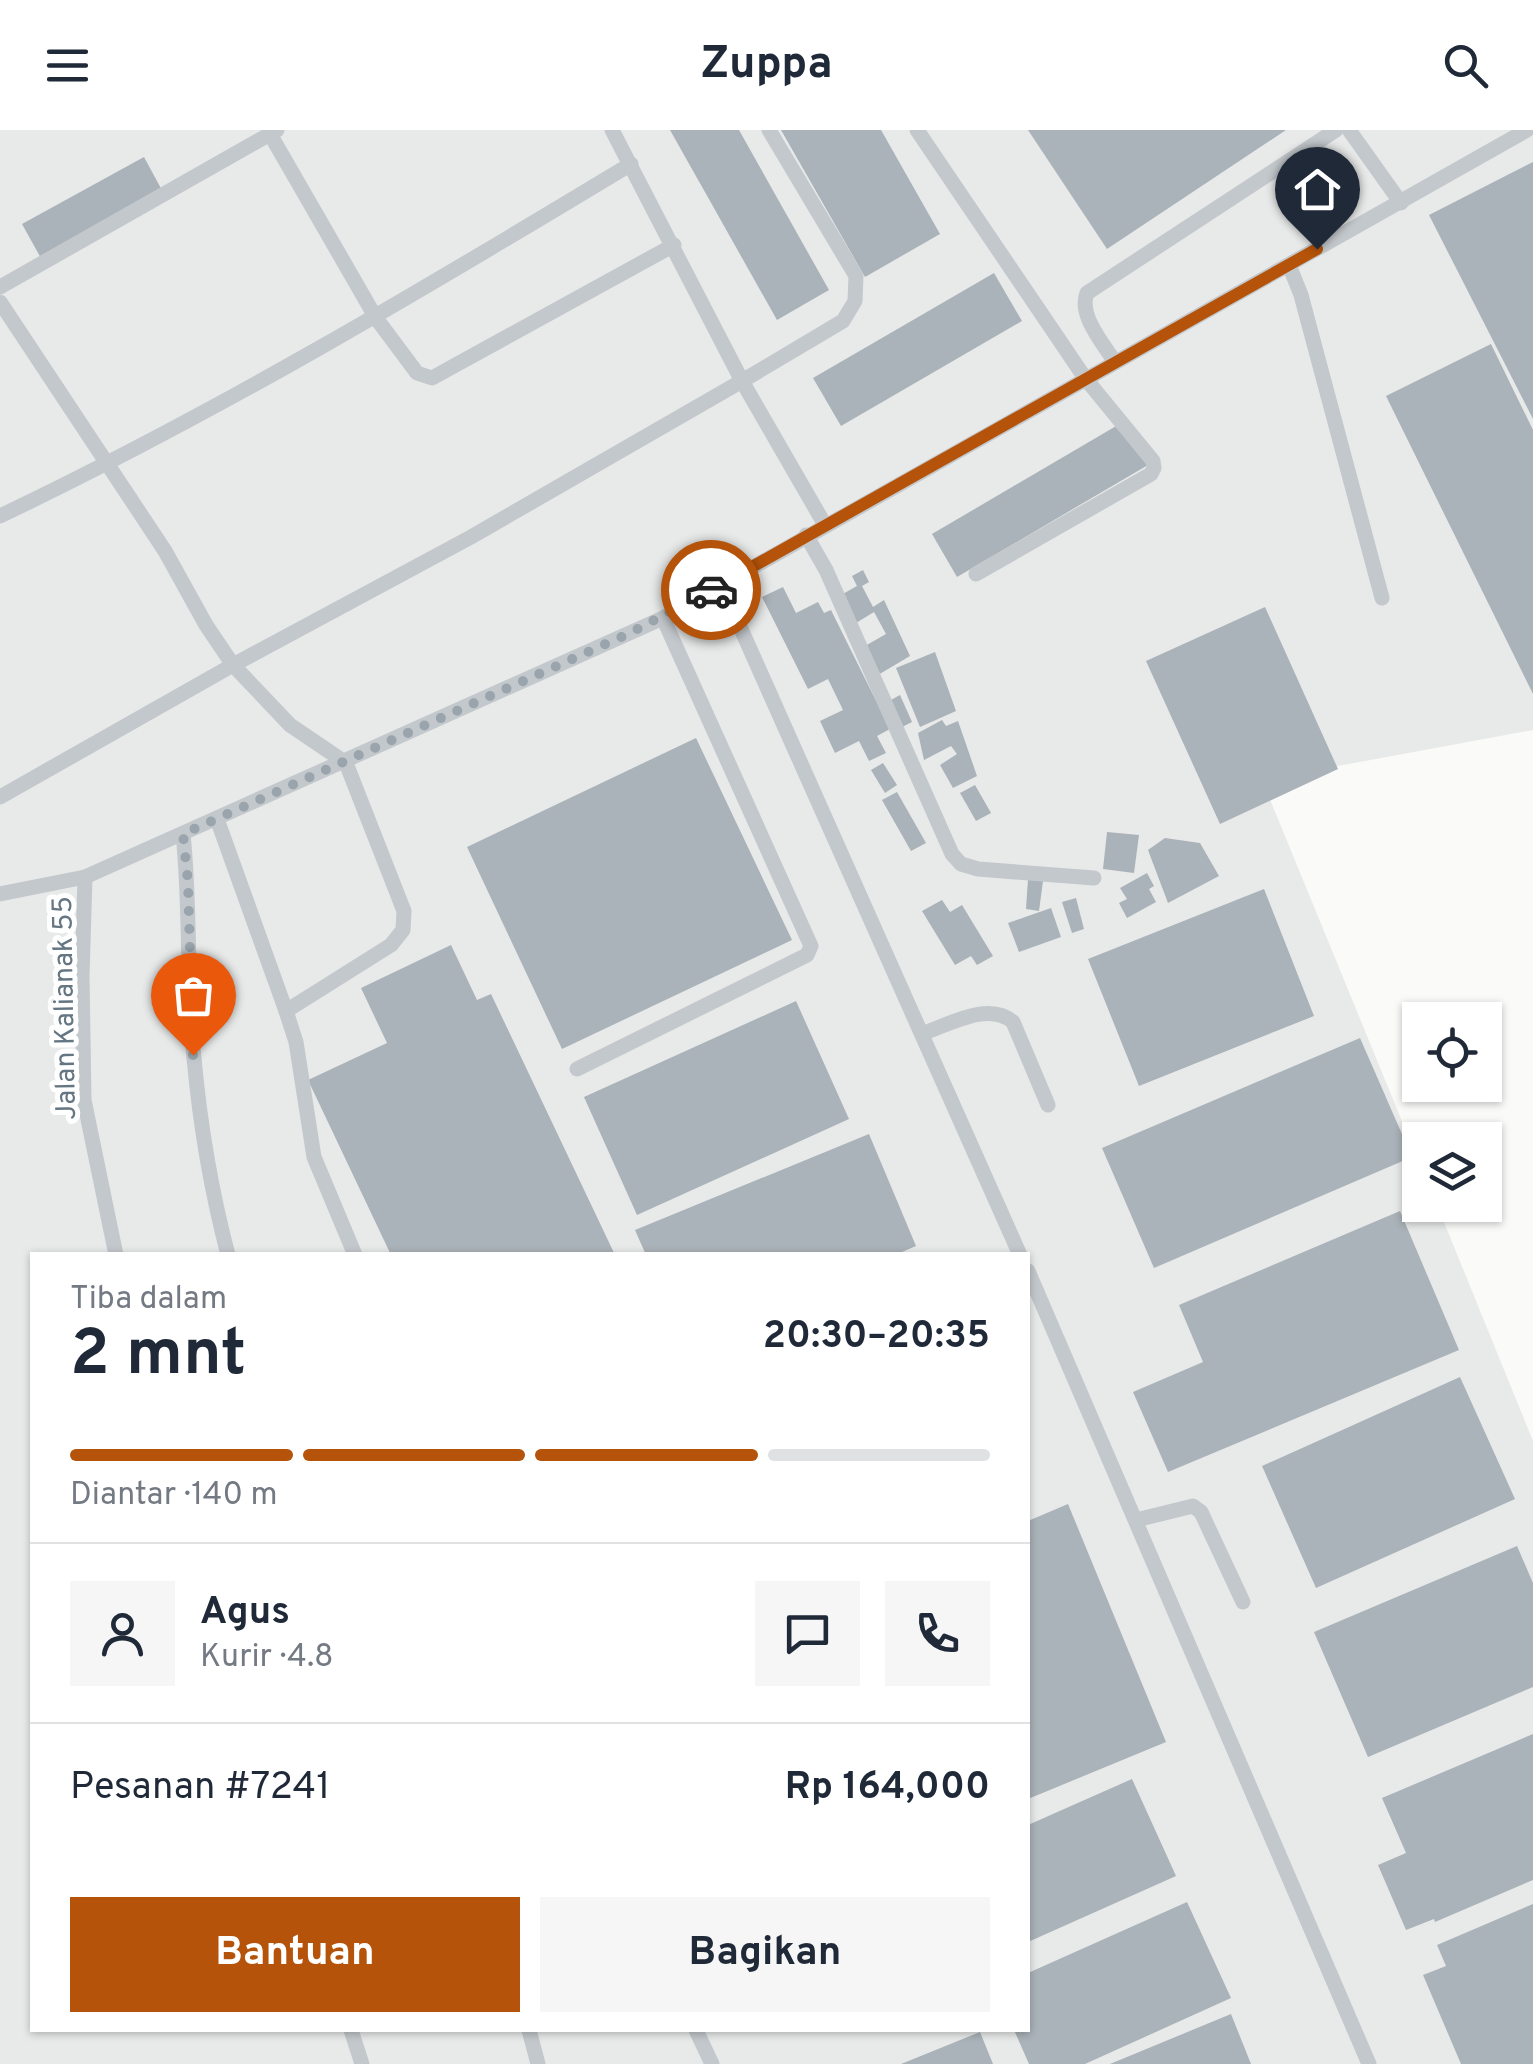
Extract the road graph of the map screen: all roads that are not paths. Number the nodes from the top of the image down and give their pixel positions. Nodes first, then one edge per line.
1 (612, 130) edge
2 (768, 130) edge
3 (916, 130) edge
4 (1336, 130) edge
5 (1349, 130) edge
6 (1527, 130) edge
7 (274, 132) edge
8 (631, 164) junction
9 (1401, 203) junction
10 (674, 245) junction
11 (1289, 265) junction
12 (0, 287) edge
13 (0, 302) edge
14 (376, 318) junction
15 (1114, 362) junction
16 (1085, 378) junction
17 (742, 381) junction
18 (108, 464) junction
19 (0, 516) edge
20 (825, 525) junction
21 (806, 535) junction
22 (976, 574) dead end
23 (721, 584) junction
24 (1382, 598) dead end
25 (662, 618) junction
26 (233, 664) junction
27 (346, 763) junction
28 (0, 797) edge
29 (217, 819) junction
30 (183, 834) junction
31 (85, 877) junction
32 (1094, 878) dead end
33 (0, 894) edge
34 (286, 1011) junction
35 (924, 1033) junction
36 (576, 1069) dead end
37 (1048, 1105) dead end
38 (115, 1252) edge
39 (227, 1252) edge
40 (354, 1252) edge
41 (1019, 1252) edge
42 (1030, 1277) edge
43 (1136, 1520) junction
44 (1242, 1602) dead end
45 (352, 2032) edge
46 (530, 2032) edge
47 (697, 2032) edge
48 (362, 2064) edge
49 (538, 2064) edge
50 (712, 2064) edge
51 (1368, 2064) edge

1 - 8 lane
2 - 17 lane
3 - 16 lane
4 - 15 lane
5 - 9 lane
6 - 9 lane, Jalan Kalianak 55
7 - 12 lane
7 - 14 lane
8 - 10 lane
8 - 14 lane
9 - 11 lane, Jalan Kalianak 55
10 - 14 lane
10 - 17 lane
11 - 15 lane, Jalan Kalianak 55
11 - 24 lane
13 - 18 lane
14 - 18 lane
15 - 16 lane, Jalan Kalianak 55
16 - 20 lane, Jalan Kalianak 55
16 - 22 lane
17 - 20 lane
17 - 26 lane
18 - 19 lane
18 - 26 lane
20 - 21 lane, Jalan Kalianak 55
21 - 23 lane, Jalan Kalianak 55
21 - 32 lane
23 - 25 lane, Jalan Kalianak 55
23 - 35 lane
25 - 27 lane, Jalan Kalianak 55
25 - 36 lane
26 - 27 lane
26 - 28 lane
27 - 29 lane, Jalan Kalianak 55
27 - 34 lane
29 - 30 lane, Jalan Kalianak 55
29 - 34 lane
30 - 31 lane, Jalan Kalianak 55
30 - 39 lane
31 - 33 lane, Jalan Kalianak 55
31 - 38 lane, Jalan Kalianak 55
34 - 40 lane
35 - 37 lane
35 - 41 lane
42 - 43 lane
43 - 44 lane
43 - 51 lane
45 - 48 lane
46 - 49 lane
47 - 50 lane

